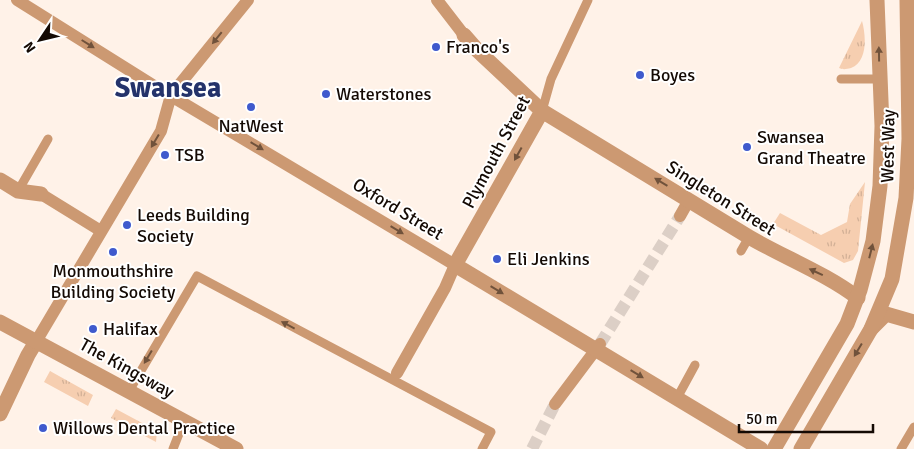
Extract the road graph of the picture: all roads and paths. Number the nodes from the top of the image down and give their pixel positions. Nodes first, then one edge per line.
1 (17, 0) edge
2 (248, 0) edge
3 (437, 0) edge
4 (588, 0) edge
5 (877, 0) edge
6 (906, 0) edge
7 (464, 35) joint
8 (841, 79) dead end
9 (880, 79) junction
10 (171, 95) junction
11 (542, 111) junction
12 (48, 139) dead end
13 (0, 180) edge
14 (18, 190) junction
15 (41, 194) joint
16 (689, 200) junction
17 (680, 216) tunnel mouth
18 (101, 231) junction
19 (749, 237) junction
20 (741, 251) dead end
21 (456, 265) junction
22 (858, 298) junction
23 (0, 322) edge
24 (914, 322) edge
25 (871, 329) junction
26 (37, 340) junction
27 (598, 346) junction
28 (695, 365) dead end
29 (397, 372) dead end
30 (129, 391) junction
31 (677, 398) junction
32 (555, 404) tunnel mouth
33 (0, 414) edge
34 (184, 421) junction
35 (914, 428) edge
36 (173, 449) edge
37 (236, 449) edge
38 (482, 449) edge
39 (761, 449) edge
40 (774, 449) edge
41 (802, 449) edge
42 (901, 449) edge

1 -> 10 street, Oxford Street
2 -> 10 street
3 - 7 street
4 - 11 lane, Plymouth Street
9 -> 5 street
6 - 25 street, West Way
7 - 11 street, Singleton Street
8 - 9 lane
22 -> 9 street
10 -> 18 street
10 -> 21 street, Oxford Street
16 -> 11 street, Singleton Street
11 -> 21 street, Plymouth Street
12 - 14 lane
13 - 14 street
14 - 15 street
15 - 18 street
16 - 17 street
16 - 19 street, Singleton Street
18 - 26 street
19 - 20 lane
22 -> 19 street, Singleton Street
21 -> 27 street, Oxford Street
21 - 29 street
22 - 40 street
23 - 26 street, The Kingsway
24 - 25 street
25 -> 41 street
26 - 30 street, The Kingsway
26 - 33 street
27 -> 31 street, Oxford Street
27 - 32 street
28 - 31 lane
30 - 34 street, The Kingsway
38 -> 30 lane
31 - 39 street, Oxford Street
34 - 36 lane
34 - 37 street, The Kingsway
35 - 42 lane

